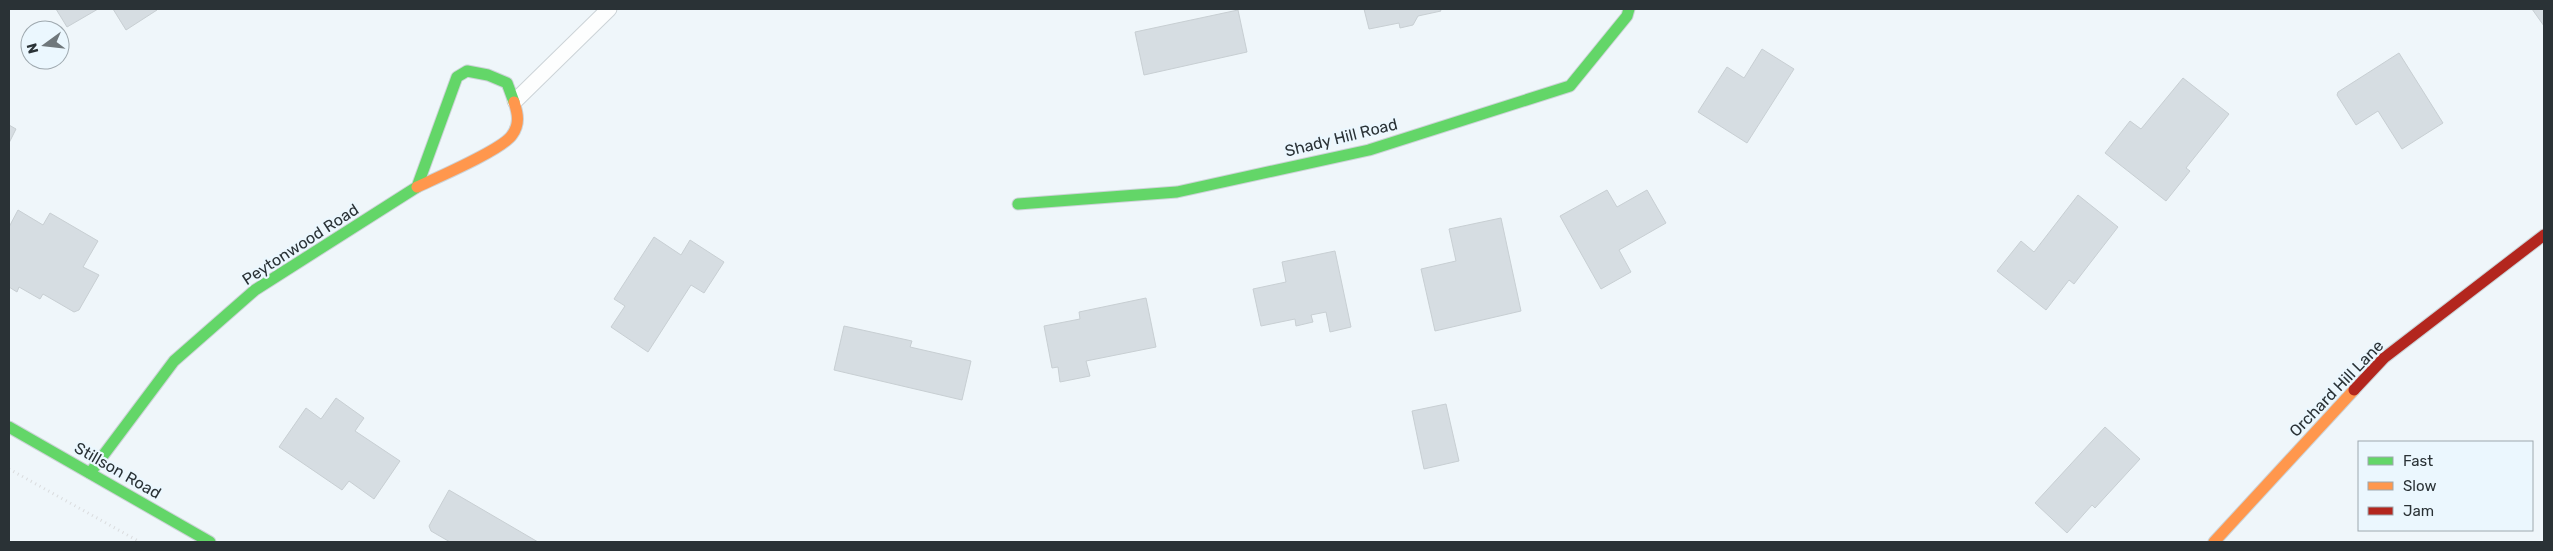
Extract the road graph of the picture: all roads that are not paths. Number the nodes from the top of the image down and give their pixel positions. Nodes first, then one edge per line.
1 (609, 9) edge
2 (1629, 9) edge
3 (515, 101) junction
4 (417, 187) junction
5 (1018, 204) dead end
6 (2544, 235) edge
7 (9, 427) edge
8 (90, 473) junction
9 (210, 542) edge
10 (2214, 542) edge

1 - 3 lane
2 - 5 street, Shady Hill Road
3 - 4 street, Peytonwood Road
3 - 4 street, Peytonwood Road
4 - 8 street, Peytonwood Road
6 - 10 street, Orchard Hill Lane
7 - 8 street, Stillson Road
8 - 9 street, Stillson Road

